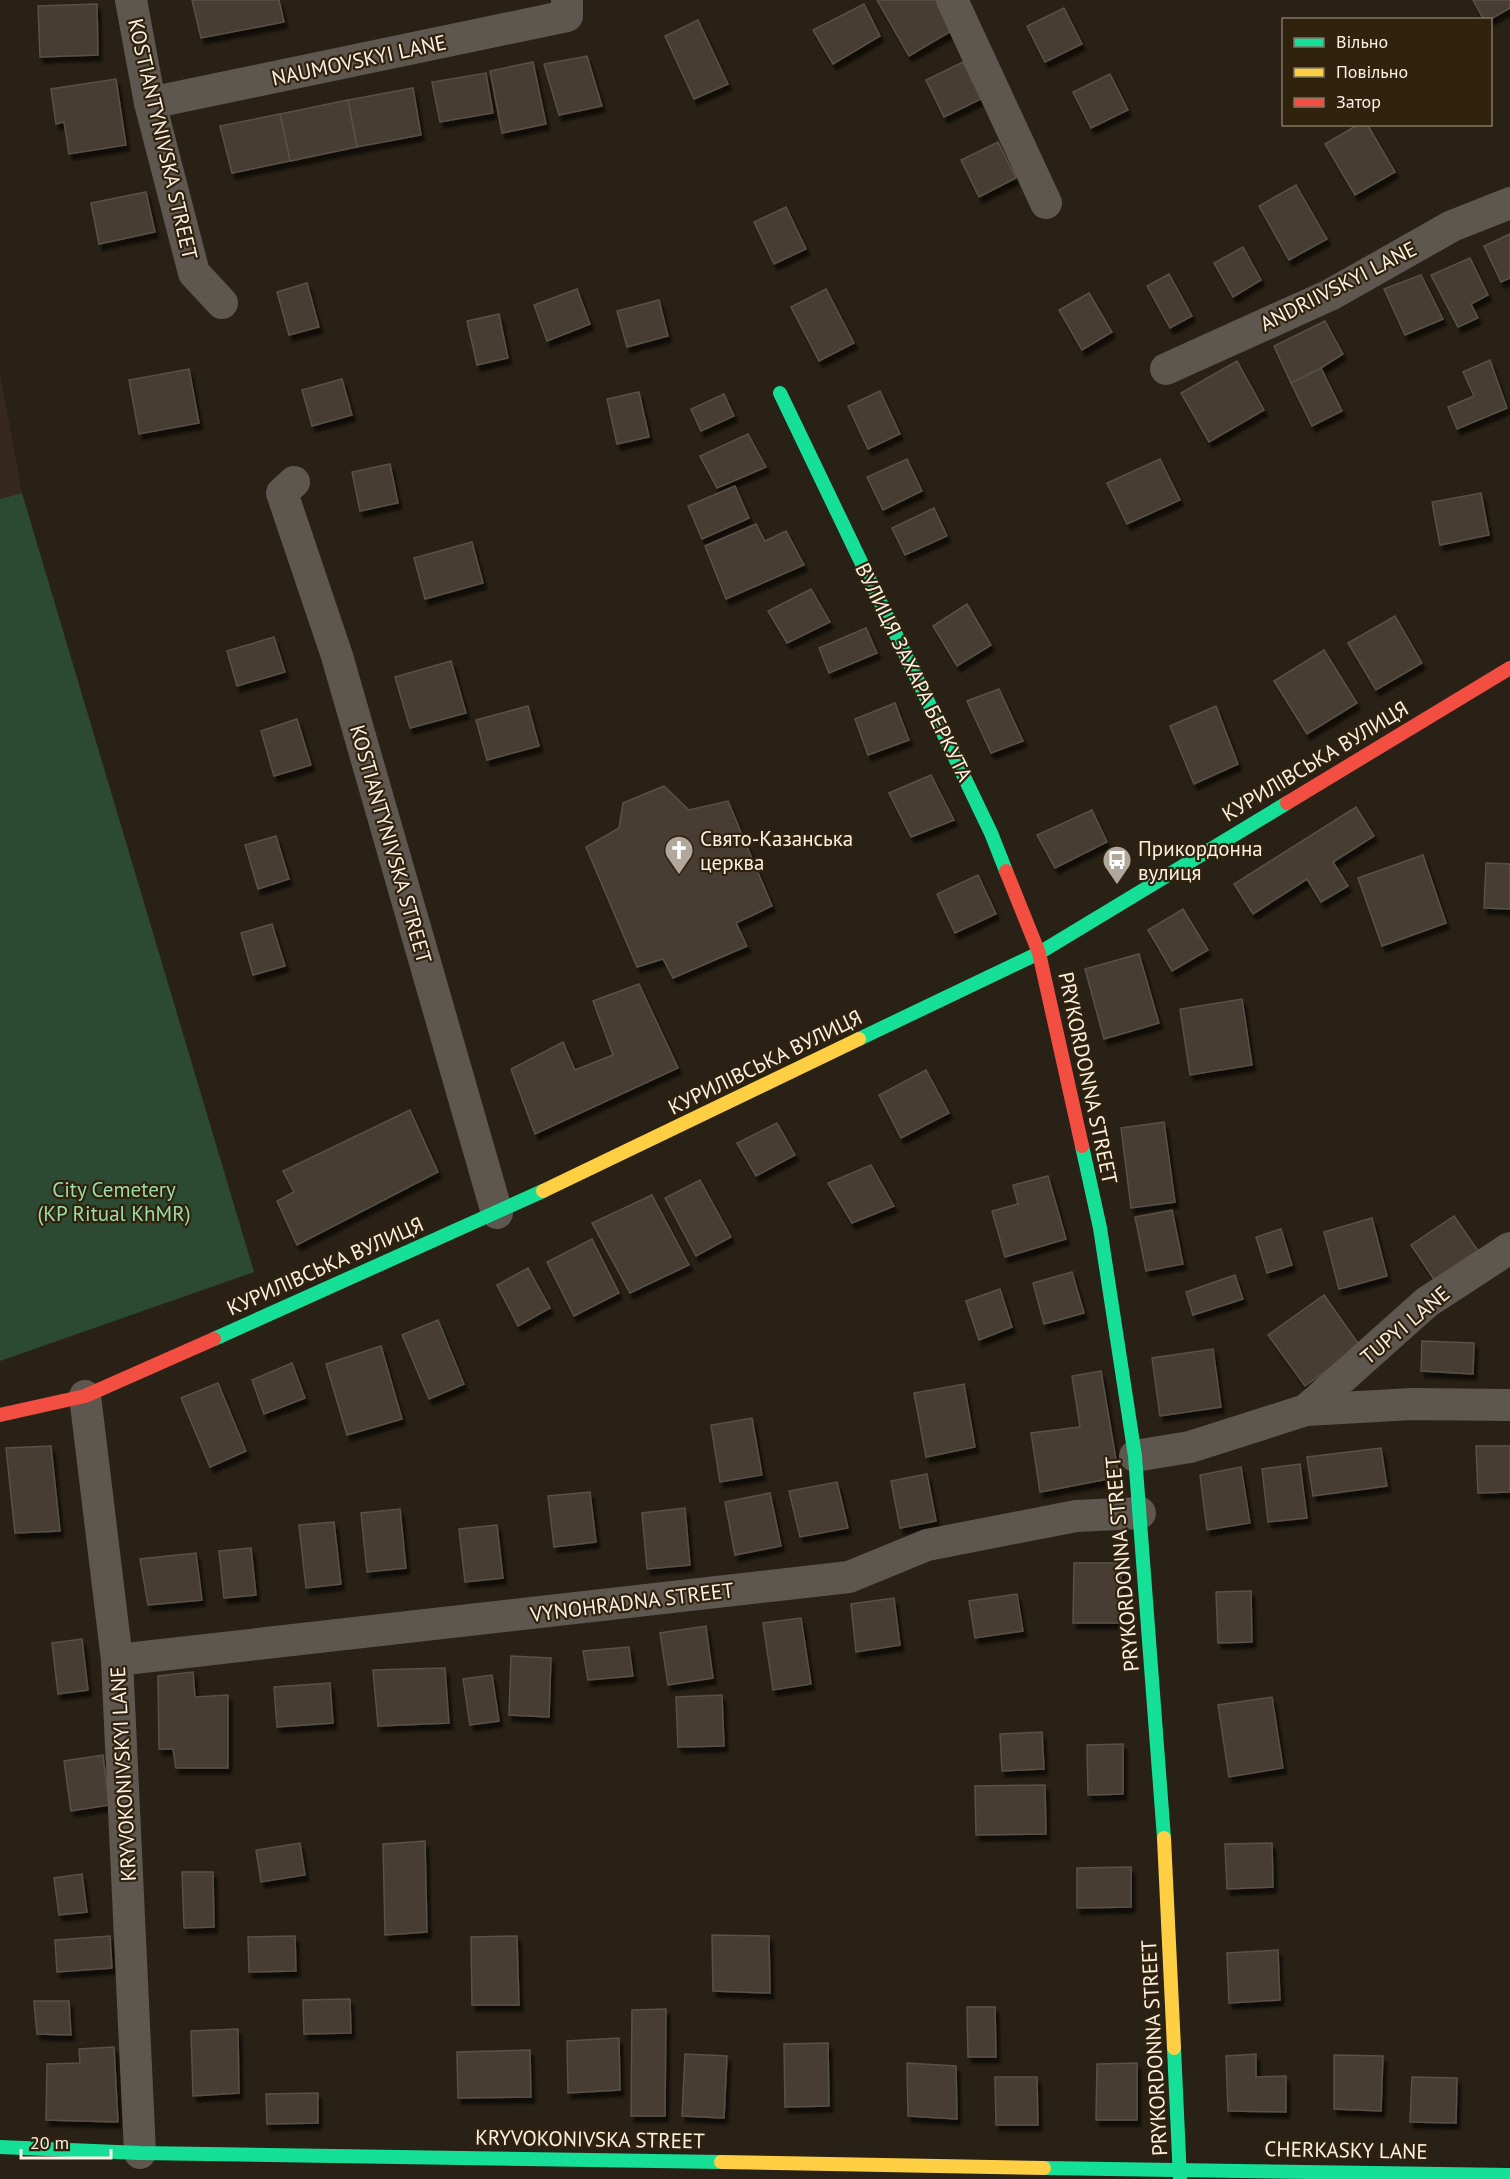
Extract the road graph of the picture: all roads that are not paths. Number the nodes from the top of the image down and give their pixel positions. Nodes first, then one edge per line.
1 (131, 0) edge
2 (952, 0) edge
3 (567, 8) edge
4 (150, 103) junction
5 (1046, 203) dead end
6 (1510, 203) edge
7 (222, 303) dead end
8 (1166, 369) dead end
9 (780, 393) dead end
10 (294, 482) dead end
11 (1510, 668) edge
12 (1039, 953) junction
13 (497, 1213) junction
14 (1510, 1248) edge
15 (85, 1396) junction
16 (1510, 1405) edge
17 (1306, 1410) junction
18 (0, 1415) edge
19 (1135, 1456) junction
20 (1140, 1513) junction
21 (117, 1660) junction
22 (0, 2147) edge
23 (140, 2153) junction
24 (658, 2170) edge
25 (1180, 2174) edge
26 (1510, 2175) edge

1 - 4 street, KOSTIANTYNIVSKA STREET
2 - 5 street
3 - 4 street, NAUMOVSKYI LANE
4 - 7 street, KOSTIANTYNIVSKA STREET
6 - 8 street, ANDRIIVSKYI LANE
9 - 12 street, ВУЛИЦЯ ЗАХАРА БЕРКУТА
10 - 13 street, KOSTIANTYNIVSKA STREET
11 - 12 street, КУРИЛІВСЬКА ВУЛИЦЯ
12 - 13 street, КУРИЛІВСЬКА ВУЛИЦЯ
12 - 19 street, PRYKORDONNA STREET
13 - 15 street, КУРИЛІВСЬКА ВУЛИЦЯ
14 - 17 street, TUPYI LANE
15 - 18 street, КУРИЛІВСЬКА ВУЛИЦЯ
15 - 21 street, KRYVOKONIVSKYI LANE
16 - 17 street
17 - 19 street
19 - 20 street, PRYKORDONNA STREET
20 - 21 street, VYNOHRADNA STREET
20 - 25 street, PRYKORDONNA STREET
21 - 23 street, KRYVOKONIVSKYI LANE
22 - 23 street, KRYVOKONIVSKA STREET
23 - 24 street, KRYVOKONIVSKA STREET
24 - 25 street, KRYVOKONIVSKA STREET
25 - 26 street, CHERKASKY LANE

